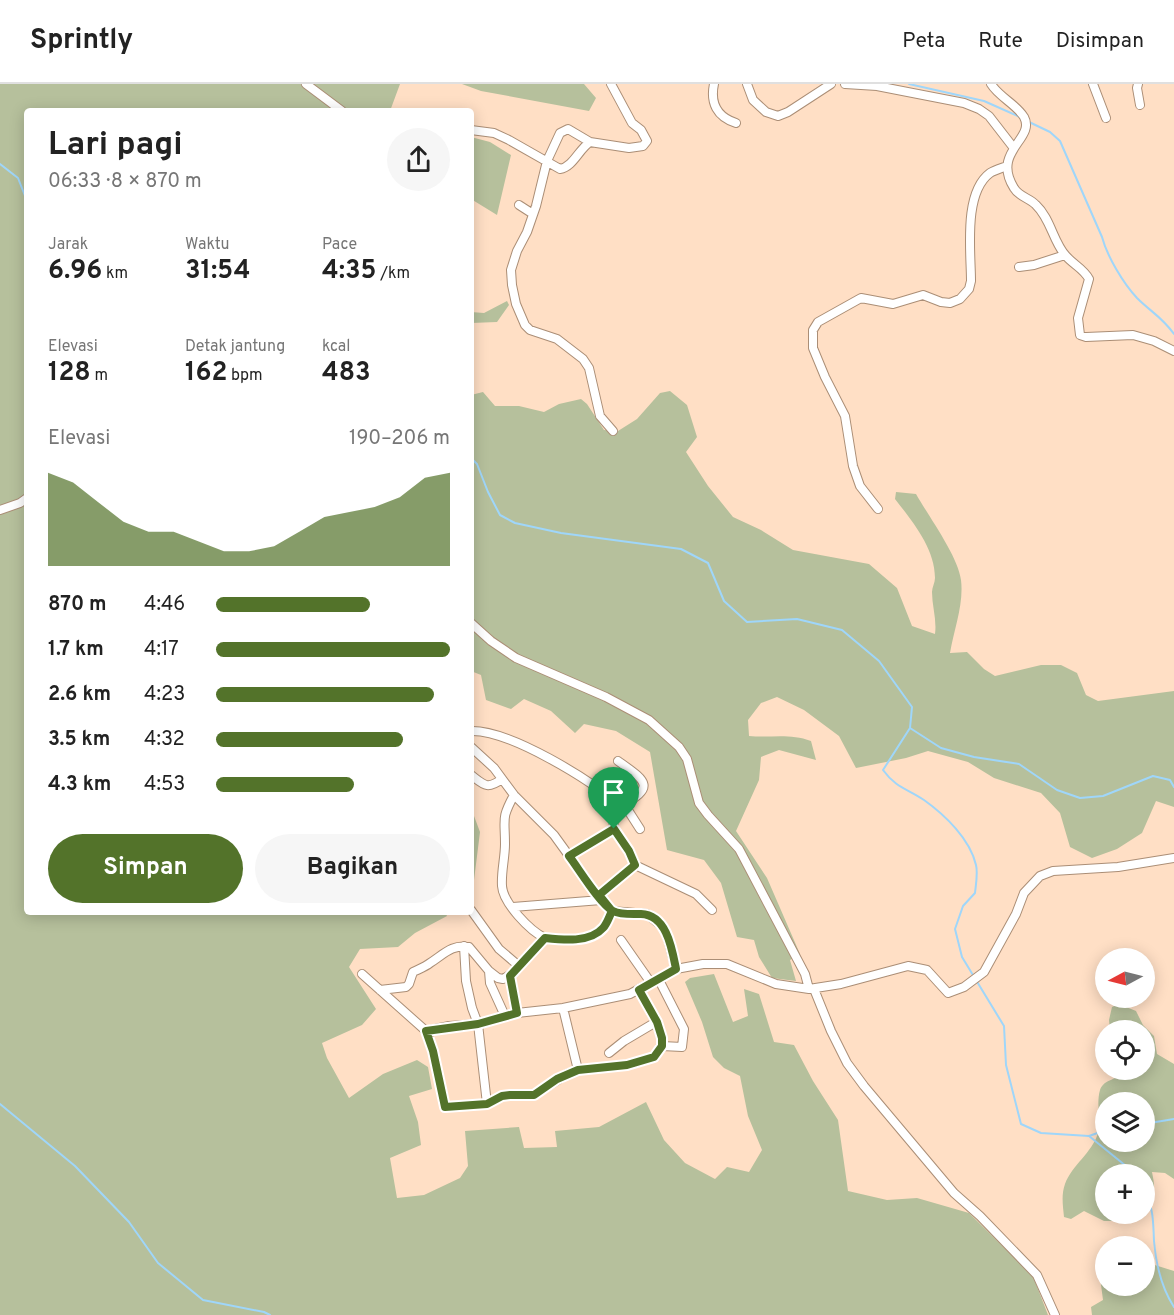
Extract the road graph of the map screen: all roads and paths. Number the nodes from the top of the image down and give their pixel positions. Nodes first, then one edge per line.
1 (306, 84) edge
2 (611, 84) edge
3 (714, 84) edge
4 (747, 84) edge
5 (831, 84) edge
6 (845, 84) edge
7 (991, 84) edge
8 (1094, 84) edge
9 (1138, 84) edge
10 (1140, 105) dead end
11 (338, 108) edge
12 (1106, 118) dead end
13 (736, 123) dead end
14 (474, 130) edge
15 (590, 142) junction
16 (1013, 147) junction
17 (547, 161) junction
18 (1008, 166) junction
19 (519, 206) dead end
20 (533, 214) junction
21 (1065, 255) junction
22 (1019, 267) dead end
23 (1173, 351) edge
24 (613, 431) dead end
25 (24, 500) edge
26 (878, 509) dead end
27 (0, 510) edge
28 (474, 626) edge
29 (474, 731) edge
30 (474, 750) edge
31 (618, 761) dead end
32 (474, 777) edge
33 (502, 779) junction
34 (514, 795) junction
35 (622, 805) junction
36 (614, 829) junction
37 (640, 829) dead end
38 (569, 856) junction
39 (1174, 858) edge
40 (635, 865) junction
41 (600, 898) junction
42 (513, 907) junction
43 (712, 910) dead end
44 (612, 911) junction
45 (474, 914) edge
46 (545, 938) junction
47 (621, 940) dead end
48 (464, 946) junction
49 (519, 966) junction
50 (676, 969) junction
51 (489, 971) junction
52 (362, 974) dead end
53 (510, 976) junction
54 (659, 980) junction
55 (651, 983) junction
56 (812, 989) junction
57 (380, 990) junction
58 (639, 990) junction
59 (563, 1008) junction
60 (517, 1013) junction
61 (505, 1016) junction
62 (657, 1022) junction
63 (478, 1024) junction
64 (426, 1031) junction
65 (662, 1046) junction
66 (609, 1053) dead end
67 (578, 1070) junction
68 (487, 1104) junction
69 (1055, 1315) edge

1 - 11 street
2 - 15 street
3 - 13 street
4 - 5 street
6 - 16 street
7 - 16 street
8 - 12 street
9 - 10 street
14 - 17 street
15 - 17 street
15 - 17 street
16 - 18 street
17 - 20 street
18 - 21 street
18 - 26 street
19 - 20 street
20 - 24 street
21 - 22 street
21 - 23 street
25 - 27 street
28 - 56 street
29 - 35 street
30 - 33 street
31 - 35 street
32 - 33 street
33 - 34 street
34 - 38 street
34 - 42 street
35 - 36 street
35 - 37 street
36 - 38 street
36 - 40 street
38 - 41 street
39 - 56 street
40 - 41 street
40 - 43 street
41 - 42 street
41 - 44 street
42 - 46 street
44 - 46 street
44 - 50 street
45 - 49 street
46 - 49 street
47 - 55 street
48 - 51 street
48 - 57 street
48 - 63 street
49 - 53 street
50 - 54 street
50 - 56 street
51 - 53 street
51 - 61 street
52 - 57 street
53 - 60 street
54 - 55 street
54 - 65 street
55 - 58 street
56 - 69 street
57 - 64 street
58 - 59 street
58 - 62 street
59 - 60 street
59 - 67 street
60 - 61 street
61 - 63 street
62 - 65 street
62 - 66 street
63 - 64 street
63 - 68 street
64 - 68 street
65 - 67 street
67 - 68 street

